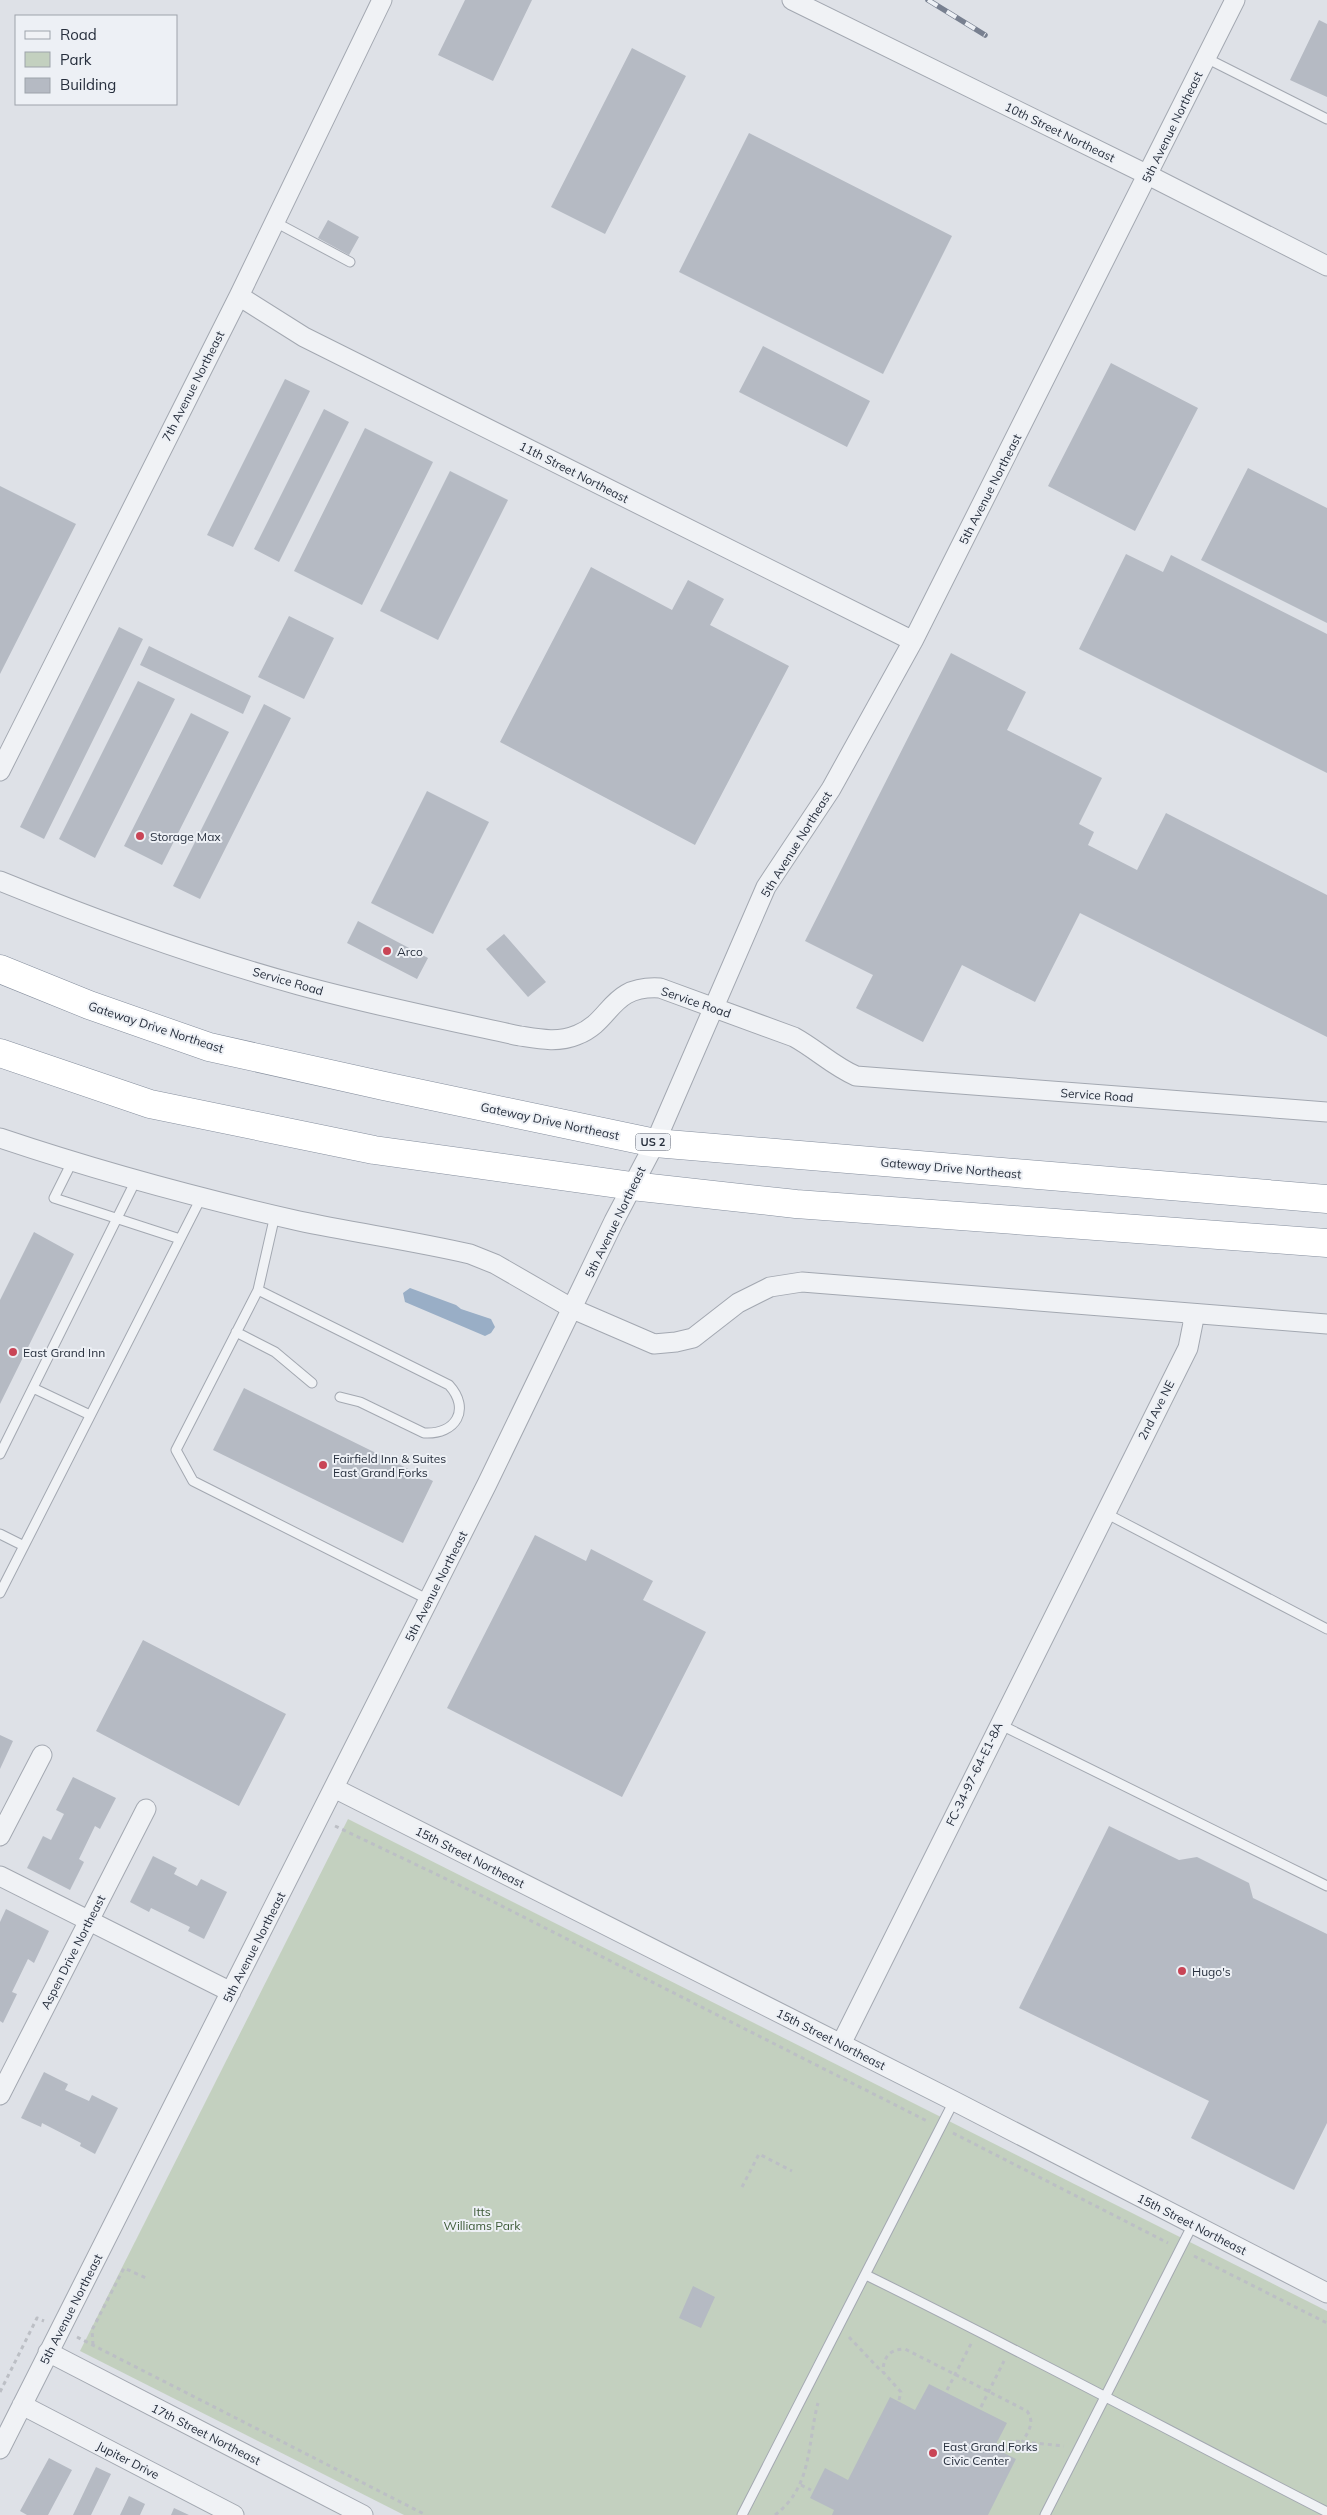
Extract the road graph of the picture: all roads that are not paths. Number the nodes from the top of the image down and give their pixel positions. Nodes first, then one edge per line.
1 (382, 0) edge
2 (792, 0) edge
3 (1234, 0) edge
4 (1206, 58) junction
5 (1327, 119) edge
6 (1148, 175) junction
7 (275, 222) junction
8 (350, 262) dead end
9 (1327, 266) edge
10 (239, 296) junction
11 (913, 641) junction
12 (0, 771) edge
13 (0, 880) edge
14 (0, 969) edge
15 (713, 1007) junction
16 (0, 1053) edge
17 (1327, 1112) edge
18 (0, 1138) edge
19 (655, 1143) junction
20 (72, 1162) junction
21 (136, 1180) junction
22 (632, 1186) junction
23 (201, 1198) junction
24 (1327, 1199) edge
25 (275, 1215) junction
26 (117, 1219) junction
27 (180, 1239) junction
28 (1327, 1243) edge
29 (258, 1290) junction
30 (573, 1309) junction
31 (1190, 1313) junction
32 (1327, 1324) edge
33 (236, 1332) junction
34 (312, 1383) dead end
35 (33, 1388) junction
36 (340, 1397) dead end
37 (90, 1415) junction
38 (0, 1454) edge
39 (1108, 1505) junction
40 (0, 1534) edge
41 (24, 1546) junction
42 (0, 1593) edge
43 (429, 1600) junction
44 (1327, 1629) edge
45 (999, 1724) junction
46 (42, 1755) dead end
47 (334, 1788) junction
48 (146, 1809) dead end
49 (0, 1836) edge
50 (0, 1876) edge
51 (1327, 1886) edge
52 (88, 1921) junction
53 (231, 1992) junction
54 (840, 2044) junction
55 (0, 2095) edge
56 (954, 2101) junction
57 (1193, 2224) junction
58 (866, 2275) junction
59 (1327, 2293) edge
60 (48, 2352) junction
61 (1105, 2398) junction
62 (22, 2406) junction
63 (6, 2422) edge
64 (0, 2448) edge
65 (1327, 2512) edge
66 (234, 2515) edge
67 (363, 2515) edge
68 (742, 2515) edge
69 (1045, 2515) edge

1 - 7 street, 7th Avenue Northeast
2 - 6 street, 10th Street Northeast
3 - 4 street, 5th Avenue Northeast
4 - 5 lane
4 - 6 street, 5th Avenue Northeast
6 - 9 street, 10th Street Northeast
6 - 11 street, 5th Avenue Northeast
7 - 8 lane
7 - 10 street, 7th Avenue Northeast
10 - 11 street, 11th Street Northeast
10 - 12 street, 7th Avenue Northeast
11 - 15 street, 5th Avenue Northeast
13 - 15 street, Service Road
14 - 19 highway, Gateway Drive Northeast / US 2
15 - 17 street, Service Road
15 - 19 street, 5th Avenue Northeast
16 - 22 highway
18 - 20 street
19 - 22 street, 5th Avenue Northeast
19 - 24 highway, Gateway Drive Northeast / US 2
20 - 21 street
20 - 26 lane
21 - 23 street
21 - 26 lane
22 - 28 highway
22 - 30 street, 5th Avenue Northeast
23 - 25 street
23 - 27 lane
25 - 29 lane
25 - 30 street
26 - 27 lane
26 - 35 lane
27 - 37 lane
29 - 33 lane
29 - 36 lane
30 - 31 street
30 - 43 street, 5th Avenue Northeast
31 - 32 street
31 - 39 street, 2nd Ave NE
33 - 34 lane
33 - 43 lane
35 - 37 lane
35 - 38 lane
37 - 41 lane
39 - 44 lane
39 - 45 street, FC-34-97-64-E1-8A
40 - 41 lane
41 - 42 lane
43 - 47 street, 5th Avenue Northeast
45 - 51 lane
45 - 54 street, FC-34-97-64-E1-8A
46 - 49 street
47 - 53 street, 5th Avenue Northeast
47 - 54 street, 15th Street Northeast
48 - 52 street, Aspen Drive Northeast
50 - 52 street
52 - 53 street
52 - 55 street, Aspen Drive Northeast
53 - 60 street, 5th Avenue Northeast
54 - 56 street, 15th Street Northeast
56 - 57 street, 15th Street Northeast
56 - 58 lane
57 - 59 street, 15th Street Northeast
57 - 61 lane
58 - 61 lane
58 - 68 lane
60 - 62 street, 5th Avenue Northeast
60 - 67 street, 17th Street Northeast
61 - 65 lane
61 - 69 lane
62 - 63 street, 5th Avenue Northeast
62 - 66 street, Jupiter Drive
63 - 64 street, 5th Avenue Northeast

